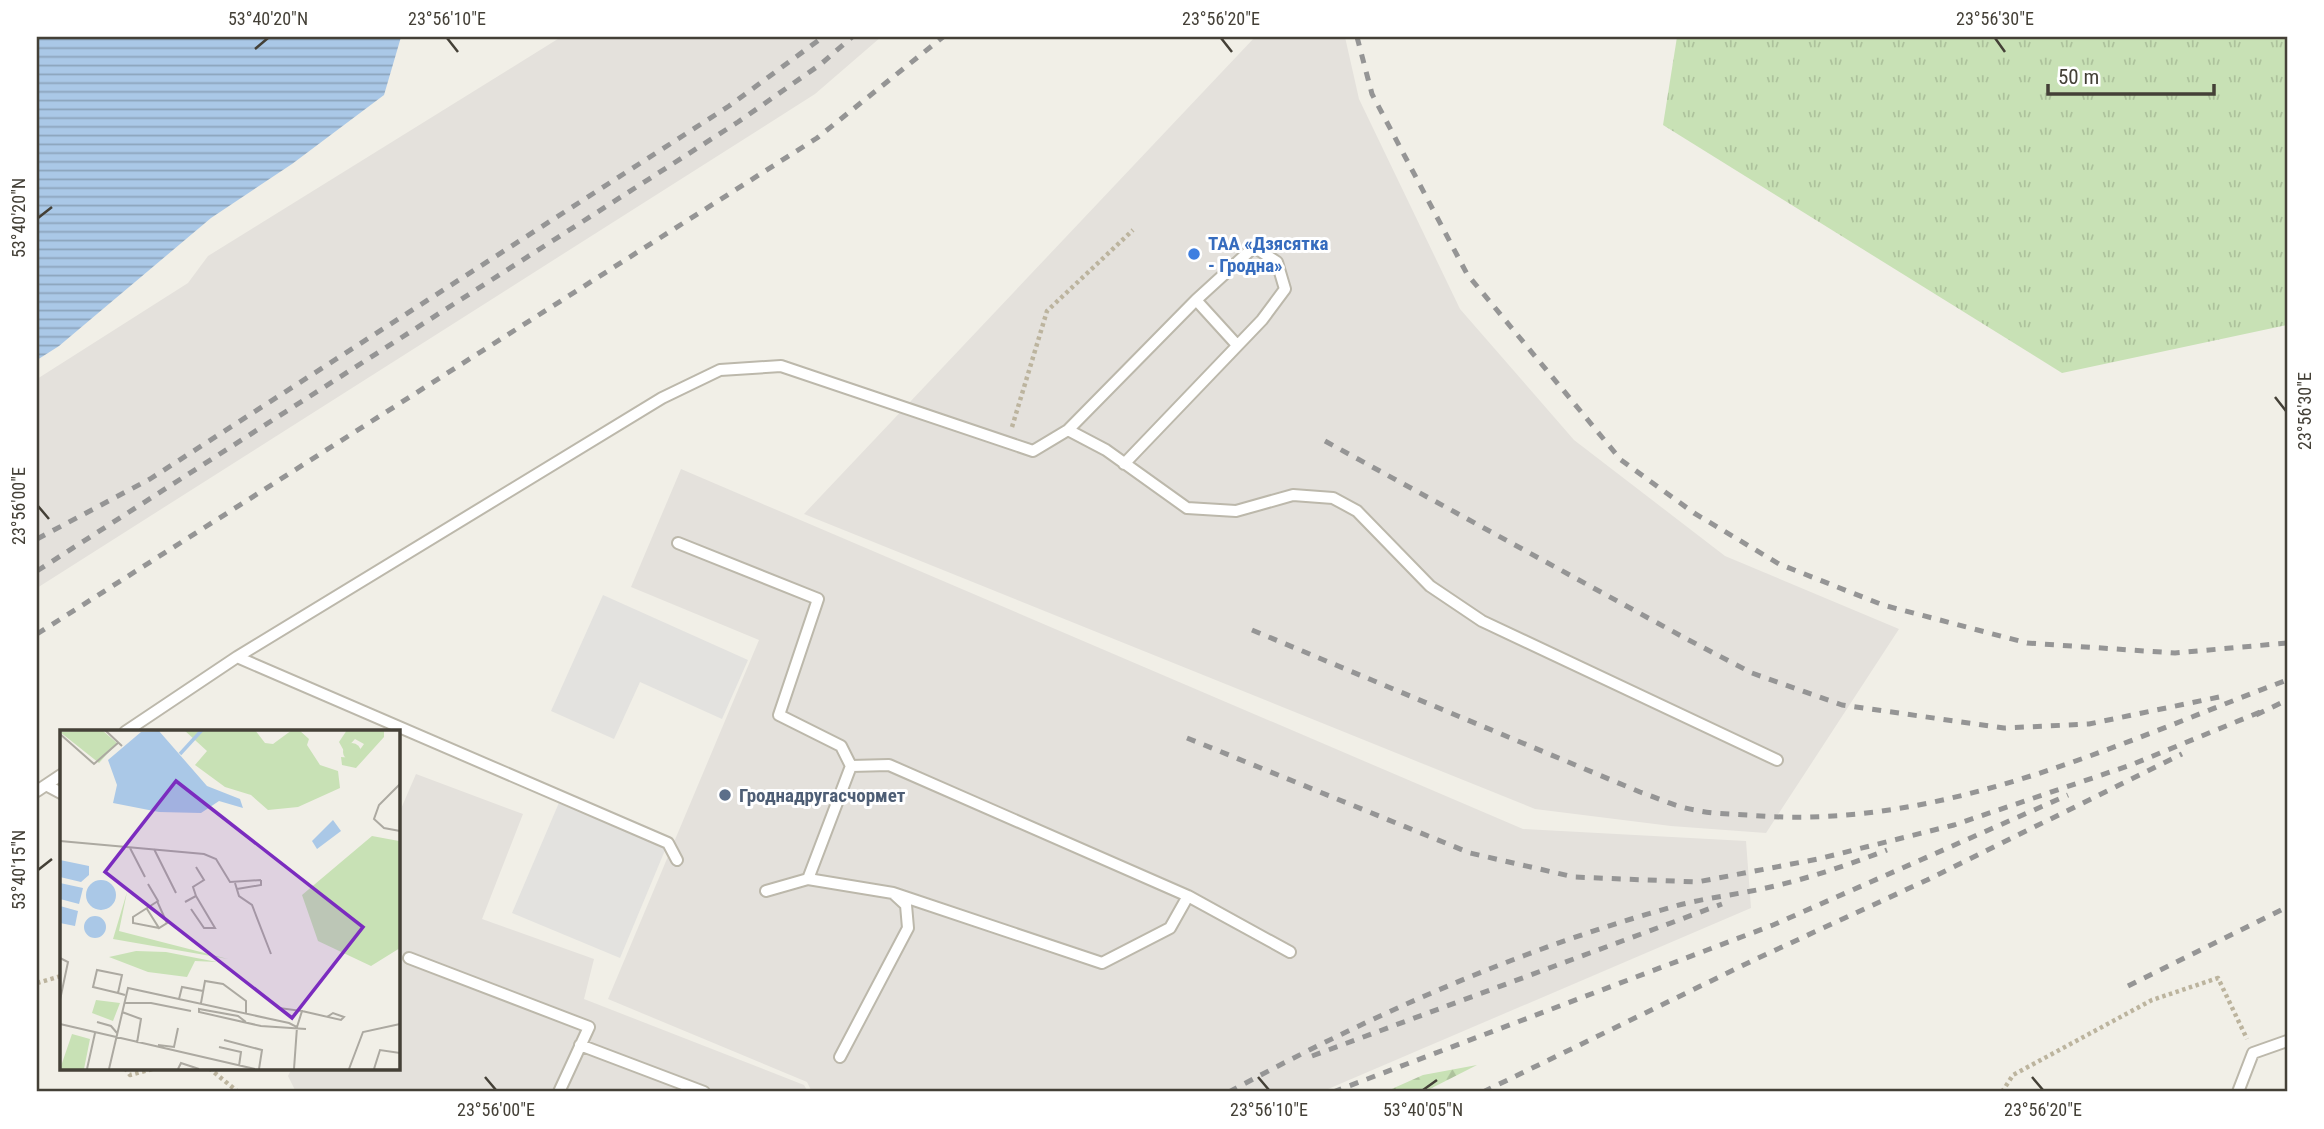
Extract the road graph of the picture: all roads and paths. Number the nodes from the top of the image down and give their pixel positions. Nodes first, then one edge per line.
1 (1133, 230) dead end
2 (1195, 300) junction
3 (1237, 345) junction
4 (1068, 430) junction
5 (1007, 442) junction
6 (1124, 464) junction
7 (678, 543) dead end
8 (237, 657) junction
9 (128, 730) edge
10 (1777, 761) dead end
11 (851, 766) junction
12 (60, 776) edge
13 (41, 788) edge
14 (60, 793) edge
15 (677, 860) dead end
16 (808, 879) junction
17 (766, 891) dead end
18 (893, 893) junction
19 (1188, 896) junction
20 (1290, 952) dead end
21 (409, 957) dead end
22 (60, 976) edge
23 (37, 984) edge
24 (2287, 1041) edge
25 (580, 1045) junction
26 (2253, 1053) junction
27 (840, 1057) dead end
28 (126, 1070) edge
29 (149, 1070) edge
30 (211, 1070) edge
31 (238, 1092) edge
32 (559, 1092) edge
33 (704, 1092) edge
34 (2002, 1092) edge
35 (2238, 1092) edge

1 - 5 path
2 - 3 lane
2 - 3 lane
2 - 4 lane
3 - 6 lane
4 - 5 lane
4 - 6 lane
5 - 8 lane
6 - 10 lane
7 - 11 lane
8 - 9 lane
8 - 15 lane
11 - 16 lane
11 - 19 lane
12 - 13 lane
13 - 14 lane
16 - 17 lane
16 - 18 lane
18 - 19 lane
18 - 27 lane
19 - 20 lane
21 - 25 lane
22 - 23 path
24 - 26 lane
25 - 32 lane
25 - 33 lane
26 - 34 path
26 - 35 lane
28 - 29 path
30 - 31 path

